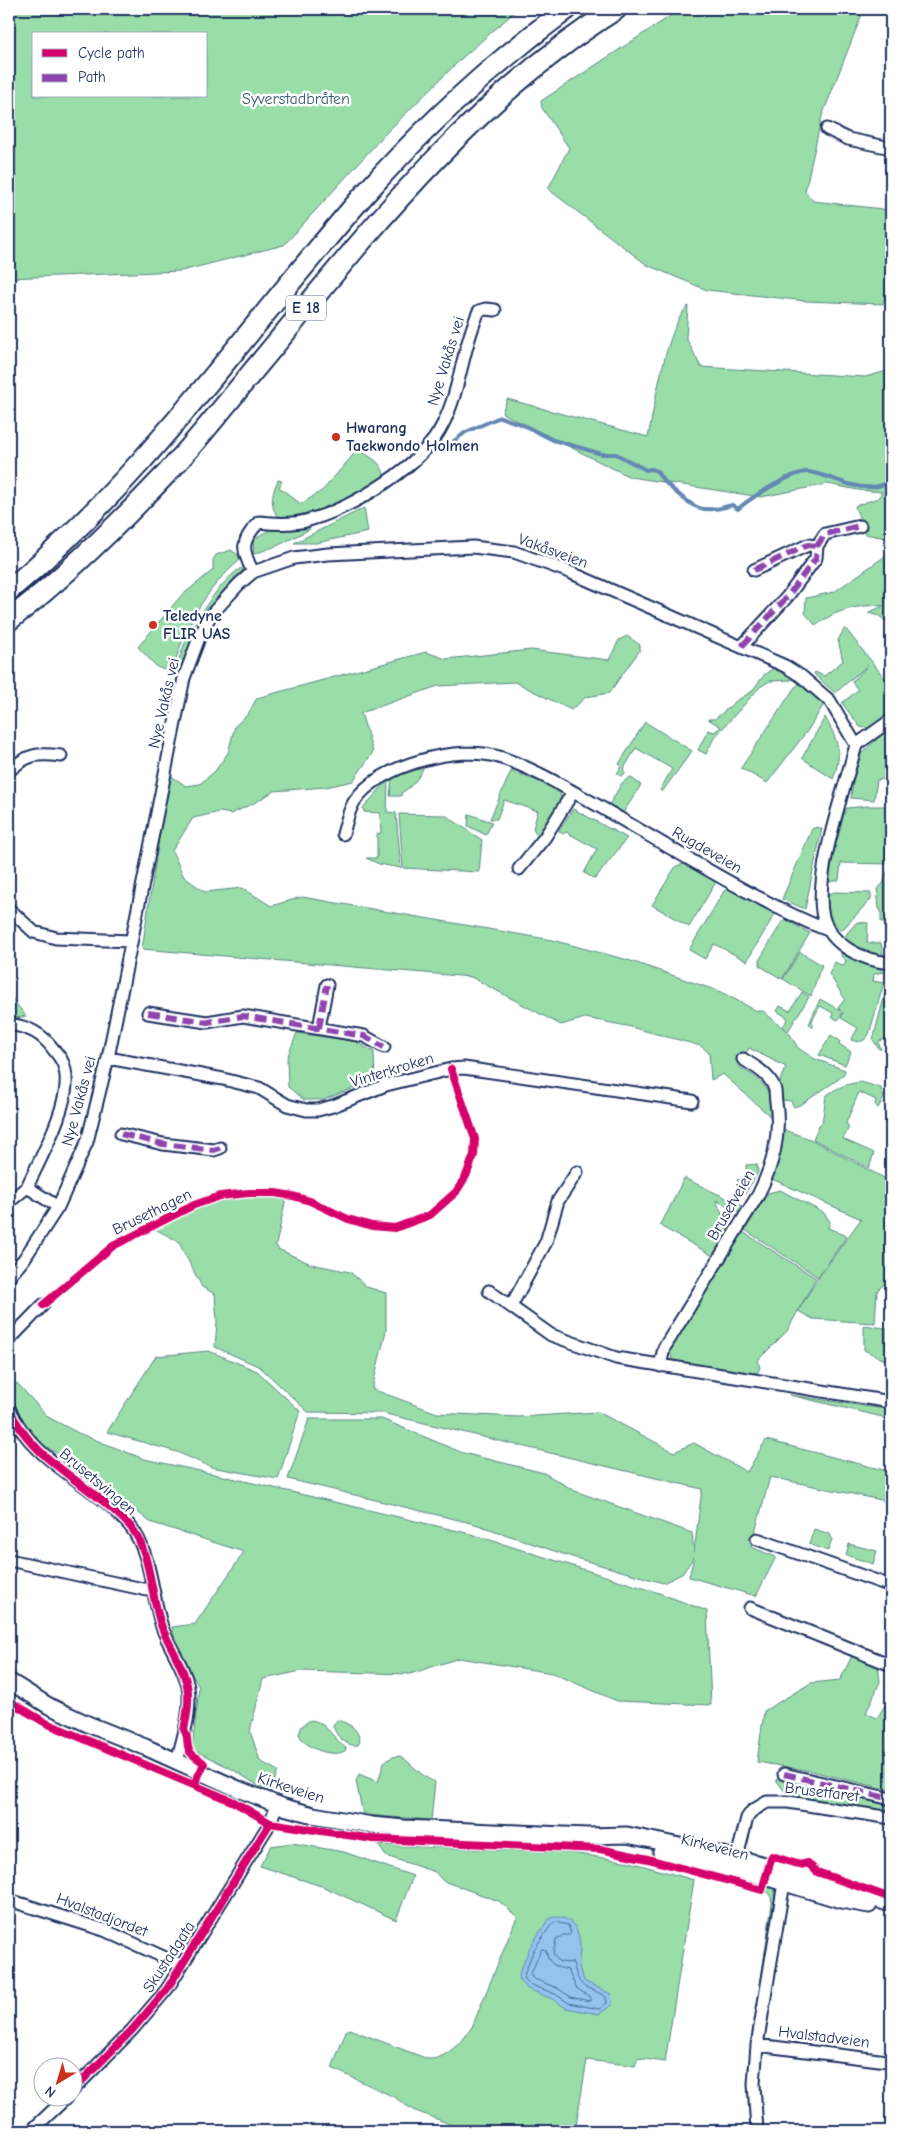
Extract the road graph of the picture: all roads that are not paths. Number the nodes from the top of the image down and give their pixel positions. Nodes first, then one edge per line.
1 (567, 9) edge
2 (616, 9) edge
3 (828, 129) dead end
4 (891, 148) edge
5 (495, 310) dead end
6 (860, 526) dead end
7 (817, 546) junction
8 (754, 570) dead end
9 (253, 572) junction
10 (9, 590) edge
11 (9, 620) edge
12 (742, 646) junction
13 (891, 720) edge
14 (856, 745) junction
15 (61, 756) dead end
16 (9, 771) edge
17 (573, 792) junction
18 (343, 834) dead end
19 (519, 869) dead end
20 (9, 909) edge
21 (828, 930) junction
22 (130, 941) junction
23 (891, 963) edge
24 (327, 985) dead end
25 (148, 1012) dead end
26 (9, 1024) edge
27 (319, 1028) junction
28 (384, 1047) dead end
29 (108, 1058) junction
30 (743, 1059) dead end
31 (692, 1102) dead end
32 (120, 1134) dead end
33 (220, 1148) dead end
34 (577, 1172) dead end
35 (27, 1187) junction
36 (9, 1202) edge
37 (58, 1207) junction
38 (9, 1277) edge
39 (489, 1292) dead end
40 (43, 1305) dead end
41 (511, 1306) junction
42 (9, 1340) edge
43 (660, 1366) junction
44 (891, 1402) edge
45 (9, 1408) edge
46 (756, 1539) dead end
47 (9, 1560) edge
48 (891, 1586) edge
49 (152, 1591) junction
50 (750, 1608) dead end
51 (891, 1665) edge
52 (9, 1681) edge
53 (177, 1761) junction
54 (784, 1774) dead end
55 (891, 1799) edge
56 (277, 1804) junction
57 (891, 1818) edge
58 (736, 1863) junction
59 (789, 1880) junction
60 (9, 1900) edge
61 (891, 1904) edge
62 (891, 1911) edge
63 (181, 1965) junction
64 (757, 2045) junction
65 (887, 2062) dead end
66 (82, 2081) edge
67 (55, 2108) edge
68 (31, 2131) edge
69 (756, 2131) edge

1 - 10 highway, E 18
2 - 11 highway, E 18
3 - 4 street
5 - 9 street, Nye Vakås vei
6 - 7 street
7 - 8 street
7 - 12 street
9 - 12 street, Vakåsveien
9 - 22 street, Nye Vakås vei
12 - 14 street, Vakåsveien
13 - 14 street
14 - 21 street
15 - 16 street
17 - 18 street, Rugdeveien
17 - 19 street
17 - 21 street, Rugdeveien
20 - 22 street
21 - 23 street
22 - 29 street, Nye Vakås vei
24 - 27 street
25 - 27 street, Vinterkroken
26 - 35 street, Nye Vakås vei
27 - 28 street, Vinterkroken
29 - 31 street, Vinterkroken
29 - 37 street, Nye Vakås vei
30 - 43 street, Brusetveien
32 - 33 street
34 - 41 street
35 - 36 street, Nye Vakås vei
35 - 37 street
37 - 38 street, Nye Vakås vei
39 - 41 street
40 - 42 street
41 - 43 street
43 - 44 street
45 - 49 street, Brusetsvingen
46 - 48 street
47 - 49 street
49 - 53 street, Brusetsvingen
50 - 51 street
52 - 53 main road, Kirkeveien
53 - 56 main road, Kirkeveien
54 - 55 street
56 - 58 main road, Kirkeveien
56 - 63 street, Skustadgata
57 - 58 street, Brusetfaret
58 - 59 main road, Kirkeveien
59 - 61 main road, Kirkeveien
59 - 62 main road, Kirkeveien
59 - 64 street, Hvalstadveien
60 - 63 street, Hvalstadjordet
63 - 66 street, Skustadgata
64 - 65 street, Hvalstadveien
64 - 69 street, Hvalstadveien
67 - 68 street

